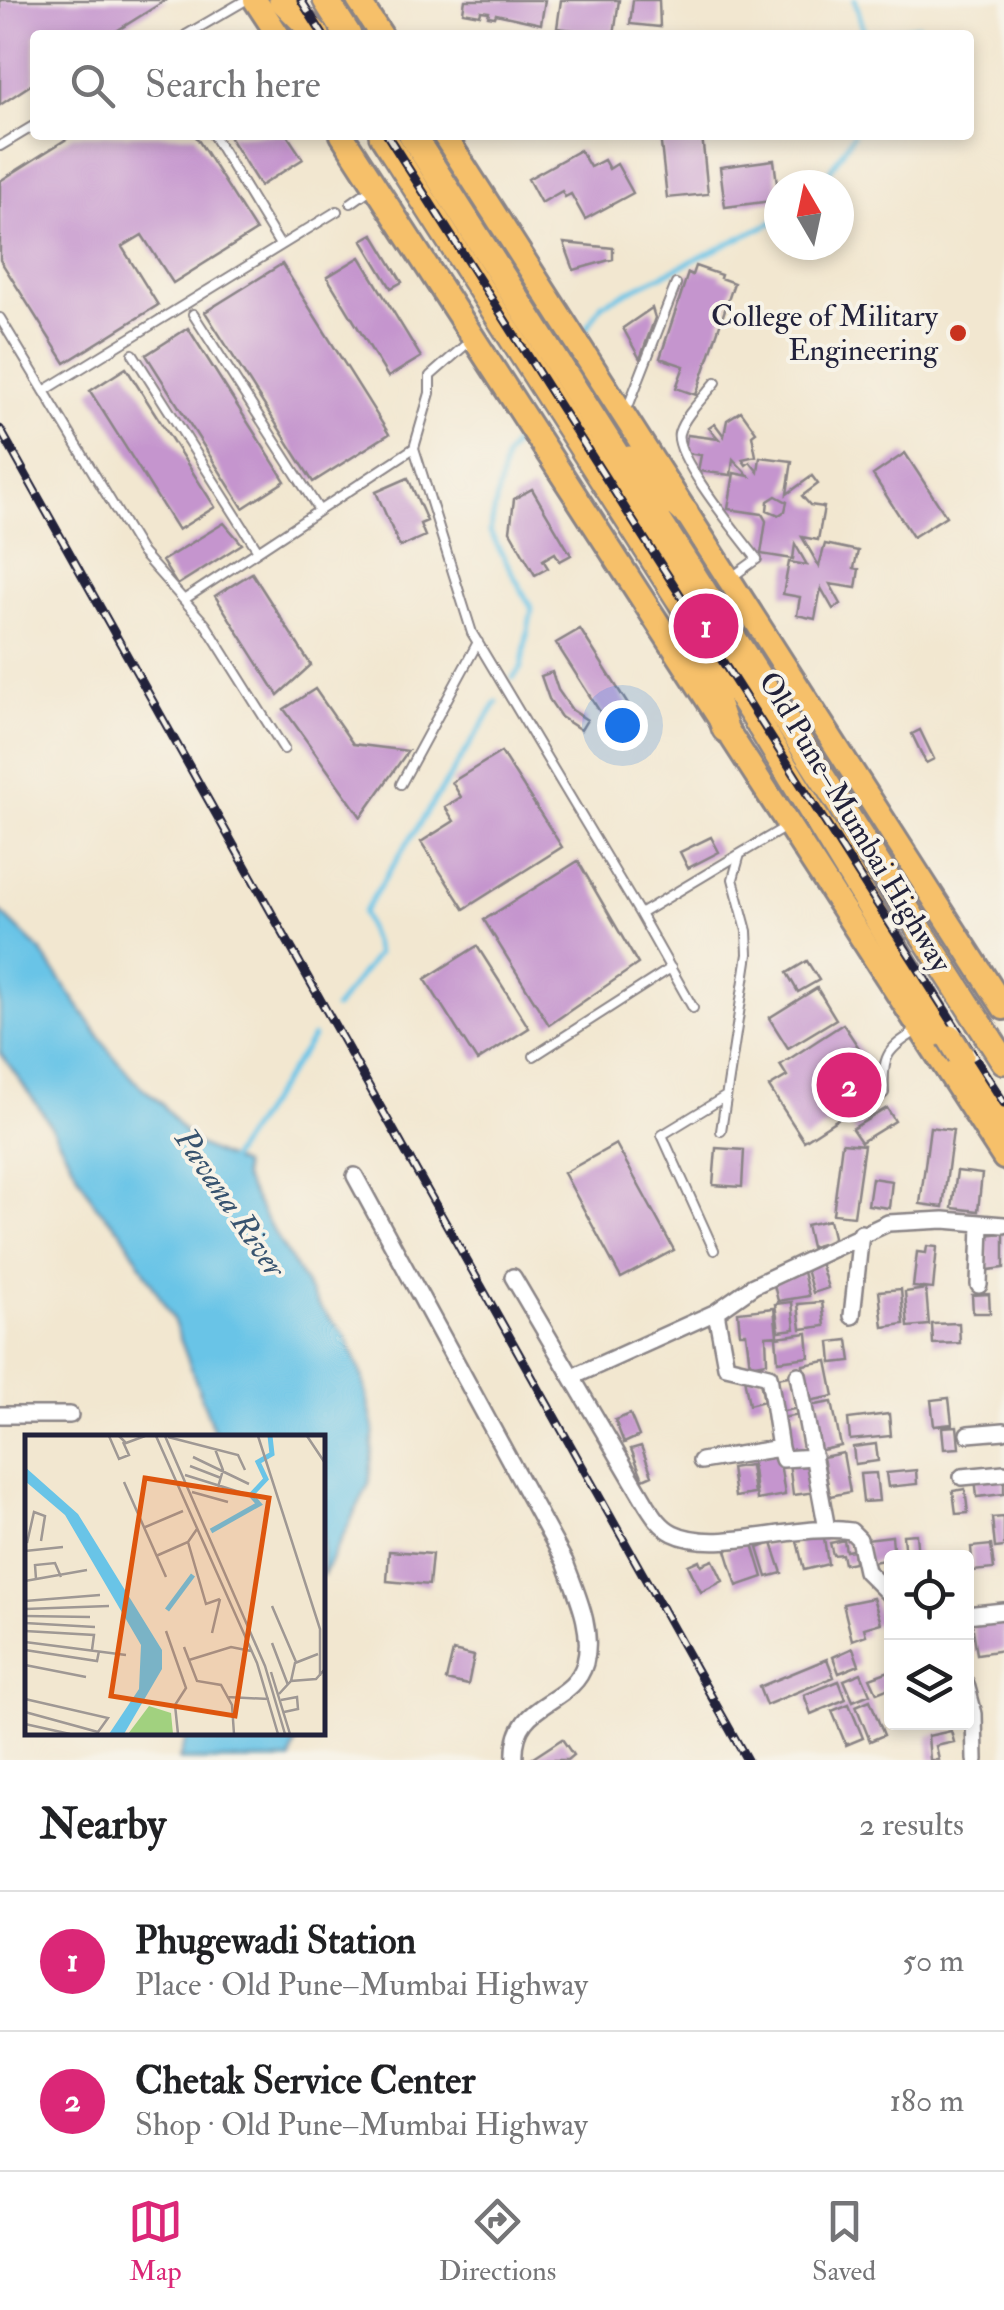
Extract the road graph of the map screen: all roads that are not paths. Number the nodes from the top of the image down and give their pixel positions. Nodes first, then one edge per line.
1 (246, 0) edge
2 (256, 0) edge
3 (282, 0) edge
4 (296, 0) edge
5 (326, 0) edge
6 (358, 0) edge
7 (195, 30) edge
8 (275, 30) edge
9 (313, 30) edge
10 (315, 30) edge
11 (345, 30) edge
12 (377, 30) edge
13 (30, 128) edge
14 (216, 140) edge
15 (345, 140) edge
16 (385, 140) edge
17 (415, 140) edge
18 (447, 140) edge
19 (0, 146) edge
20 (375, 186) junction
21 (351, 203) dead end
22 (337, 210) dead end
23 (280, 245) junction
24 (676, 284) dead end
25 (193, 314) dead end
26 (0, 318) edge
27 (473, 338) junction
28 (133, 354) dead end
29 (716, 382) dead end
30 (44, 390) junction
31 (624, 417) junction
32 (601, 432) junction
33 (414, 448) junction
34 (319, 510) junction
35 (685, 512) junction
36 (257, 549) junction
37 (728, 579) junction
38 (184, 599) junction
39 (684, 608) junction
40 (478, 642) junction
41 (724, 729) junction
42 (284, 748) dead end
43 (401, 784) dead end
44 (788, 826) junction
45 (740, 854) junction
46 (640, 914) junction
47 (671, 968) junction
48 (694, 1008) dead end
49 (1004, 1012) edge
50 (920, 1029) junction
51 (950, 1050) junction
52 (534, 1056) dead end
53 (1004, 1061) edge
54 (726, 1096) junction
55 (871, 1104) dead end
56 (1004, 1124) edge
57 (721, 1132) dead end
58 (1004, 1158) edge
59 (355, 1176) dead end
60 (980, 1224) junction
61 (1004, 1225) edge
62 (861, 1234) junction
63 (714, 1250) dead end
64 (513, 1277) dead end
65 (978, 1285) dead end
66 (716, 1312) junction
67 (852, 1316) dead end
68 (798, 1374) dead end
69 (572, 1377) junction
70 (70, 1414) dead end
71 (0, 1415) edge
72 (1004, 1431) edge
73 (968, 1434) dead end
74 (780, 1448) junction
75 (814, 1457) junction
76 (701, 1461) dead end
77 (1004, 1473) edge
78 (962, 1477) dead end
79 (827, 1529) junction
80 (884, 1589) edge
81 (1004, 1610) edge
82 (974, 1614) edge
83 (974, 1714) edge
84 (515, 1760) edge
85 (975, 1760) edge

1 - 7 lane
2 - 8 main road
3 - 9 highway
4 - 10 highway
5 - 11 highway
6 - 12 main road
13 - 19 lane
14 - 23 lane
15 - 20 main road
16 - 39 highway, Old Pune–Mumbai Highway
17 - 32 highway, Old Pune–Mumbai Highway
18 - 31 main road
20 - 21 lane
20 - 27 main road
22 - 23 lane
23 - 30 lane
24 - 31 lane
25 - 34 lane
26 - 30 lane
27 - 33 lane
27 - 41 main road
28 - 36 lane
29 - 37 lane
30 - 38 lane
31 - 35 main road
32 - 35 highway
32 - 53 highway, Old Pune–Mumbai Highway
33 - 34 lane
33 - 40 lane
34 - 36 lane
35 - 37 main road
36 - 38 lane
37 - 49 main road
38 - 42 lane
39 - 41 highway
39 - 51 highway, Old Pune–Mumbai Highway
40 - 43 lane
40 - 46 lane
41 - 44 main road
44 - 45 lane
44 - 50 main road
45 - 46 lane
45 - 54 lane
46 - 47 lane
47 - 48 lane
47 - 52 lane
49 - 51 main road
50 - 51 main road
50 - 55 lane
51 - 56 highway, Old Pune–Mumbai Highway
51 - 58 main road
54 - 57 lane
54 - 63 lane
59 - 84 street
60 - 61 street
60 - 62 street
60 - 65 street
62 - 66 street
62 - 67 street
64 - 69 street
66 - 69 street
66 - 74 street
68 - 75 street
69 - 79 street
70 - 71 street
72 - 73 street
74 - 75 street
74 - 76 street
75 - 79 street
77 - 78 street
79 - 80 street
81 - 82 street
83 - 85 street

